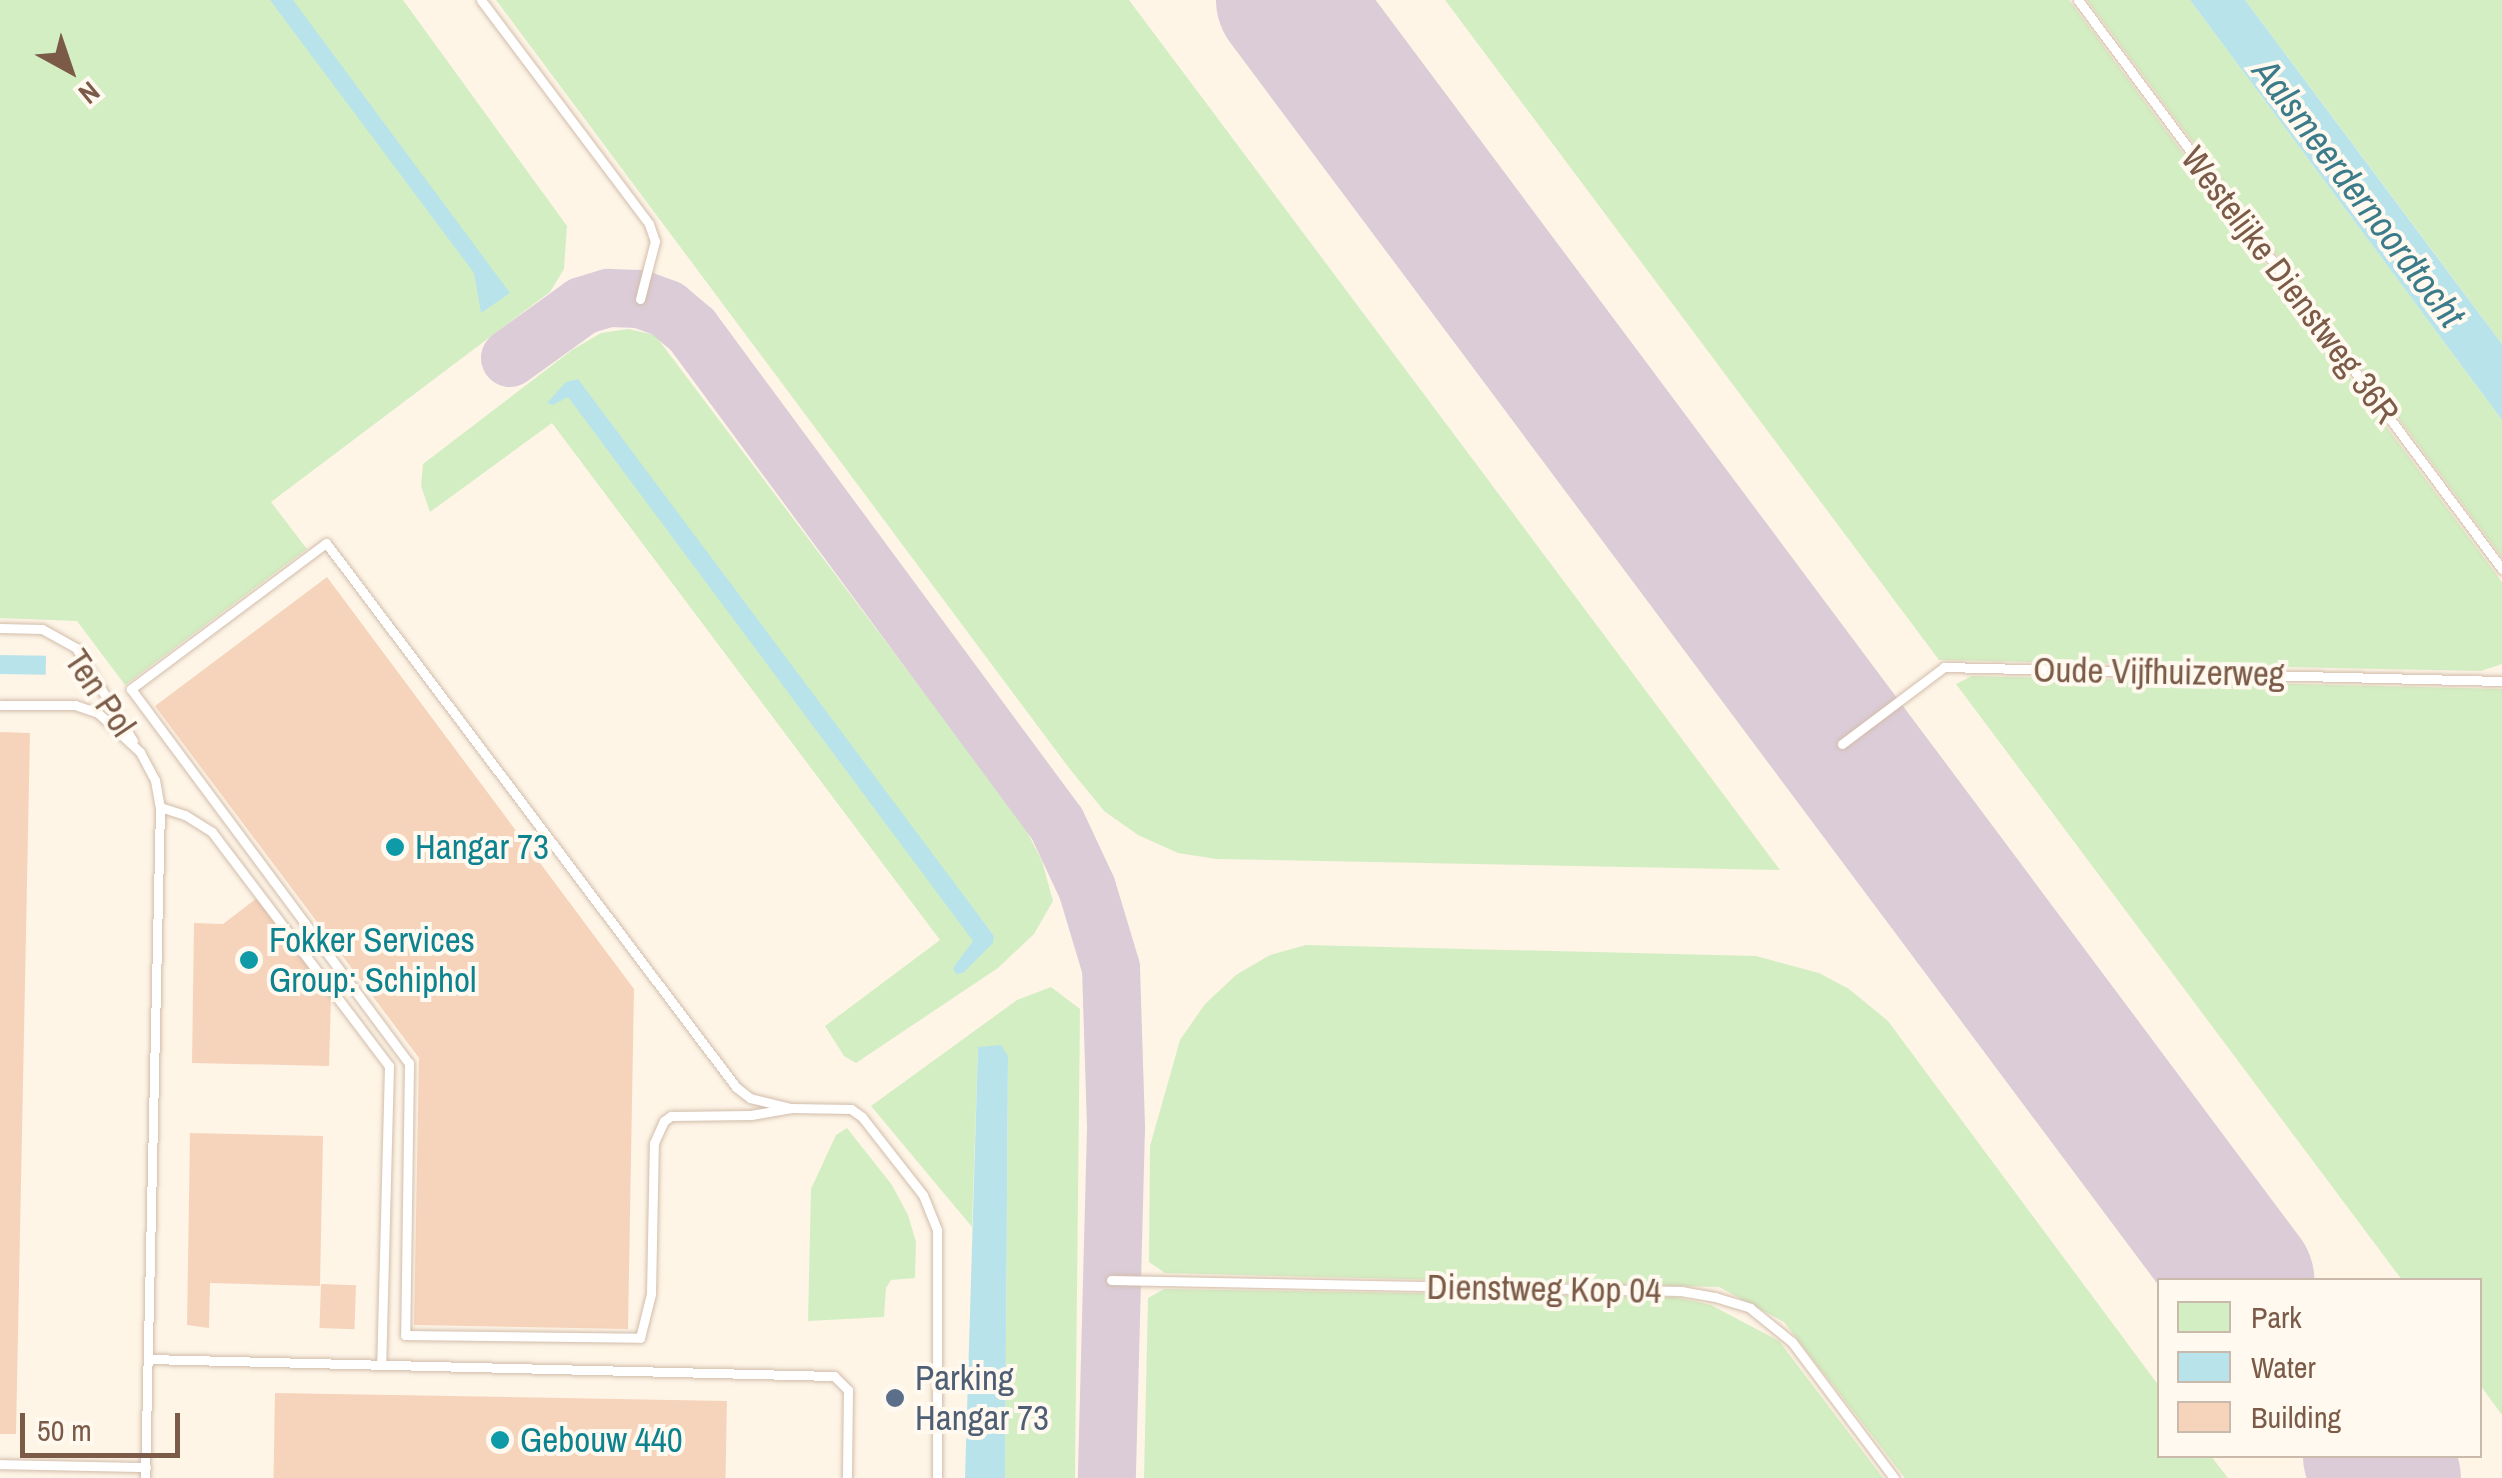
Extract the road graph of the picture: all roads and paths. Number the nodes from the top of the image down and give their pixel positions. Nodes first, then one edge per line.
1 (481, 0) edge
2 (2078, 0) edge
3 (640, 298) dead end
4 (2502, 570) edge
5 (0, 628) edge
6 (2502, 680) edge
7 (0, 705) edge
8 (1842, 744) dead end
9 (140, 752) junction
10 (160, 807) junction
11 (792, 1108) junction
12 (1111, 1280) dead end
13 (148, 1359) junction
14 (381, 1365) junction
15 (0, 1464) edge
16 (146, 1472) edge
17 (847, 1478) edge
18 (937, 1478) edge
19 (1894, 1478) edge

1 - 3 lane
2 - 4 lane, Westelijke Dienstweg 36R
5 - 9 lane, Ten Pol
6 - 8 lane, Oude Vijfhuizerweg
7 - 9 lane
9 - 10 lane, Ten Pol
10 - 13 lane, Ten Pol
10 - 14 lane
11 - 11 lane
11 - 18 lane
12 - 19 lane, Dienstweg Kop 04
13 - 14 lane
13 - 16 lane, Ten Pol
14 - 17 lane
15 - 16 lane

